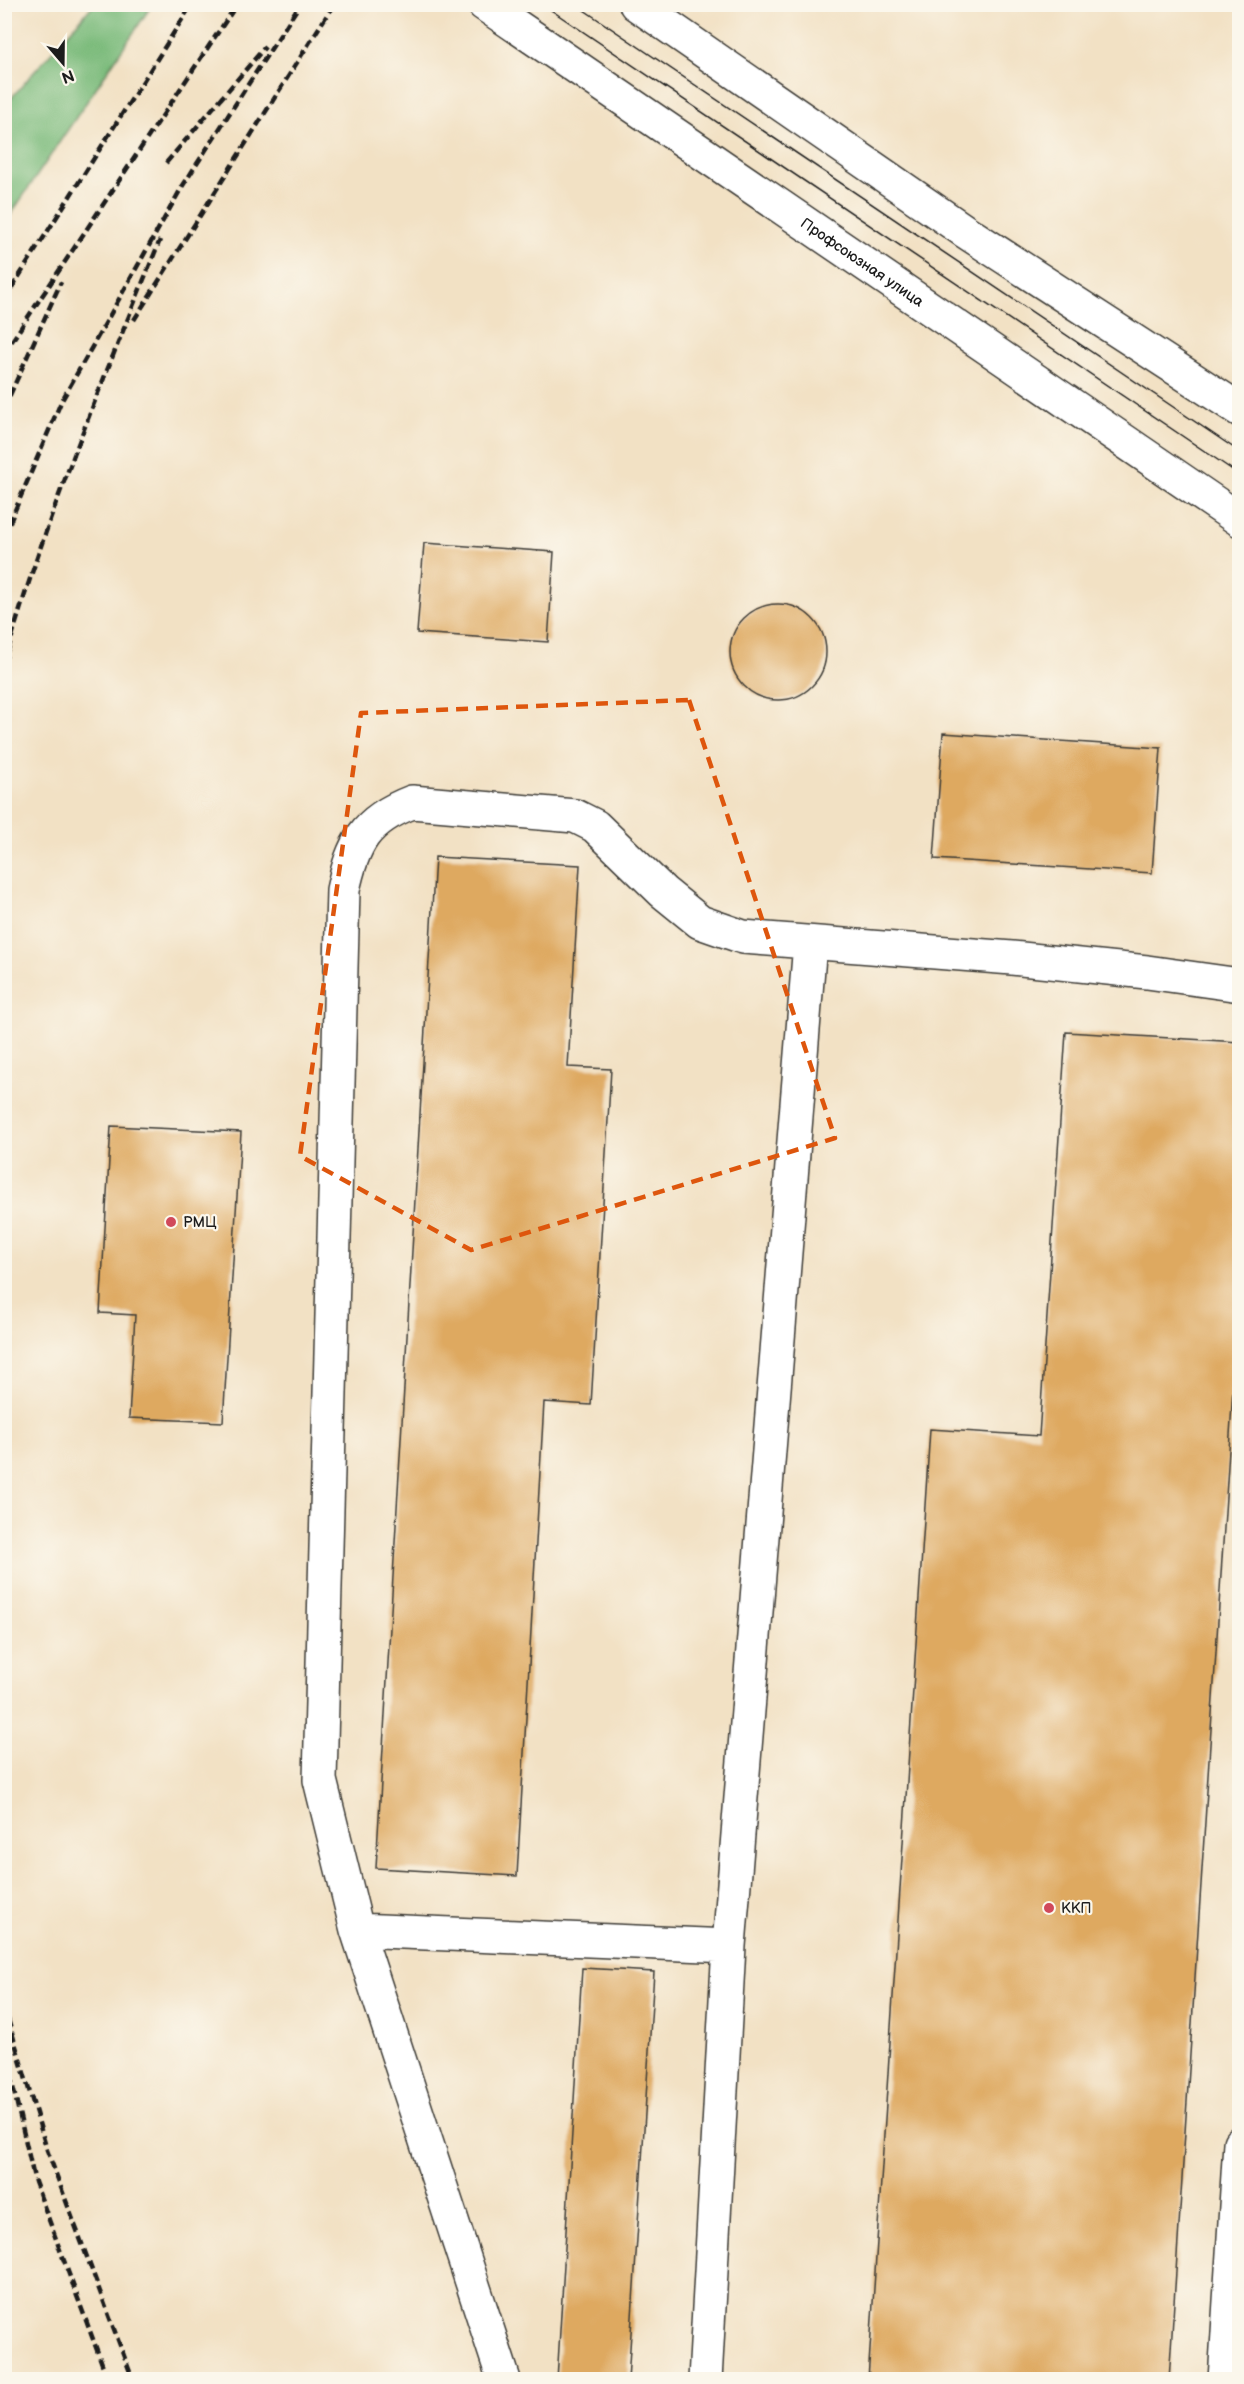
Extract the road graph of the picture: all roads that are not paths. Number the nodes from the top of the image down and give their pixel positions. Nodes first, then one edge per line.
1 (484, 4) edge
2 (636, 4) edge
3 (1239, 410) edge
4 (1239, 520) edge
5 (810, 943) junction
6 (1239, 985) edge
7 (357, 1930) junction
8 (729, 1946) junction
9 (1239, 2143) edge
10 (504, 2379) edge
11 (705, 2379) edge
12 (1225, 2379) edge

1 - 4 main road, Профсоюзная улица
2 - 3 main road
5 - 6 main road
5 - 7 main road
5 - 8 main road
7 - 8 main road
7 - 10 main road
8 - 11 main road
9 - 12 main road

